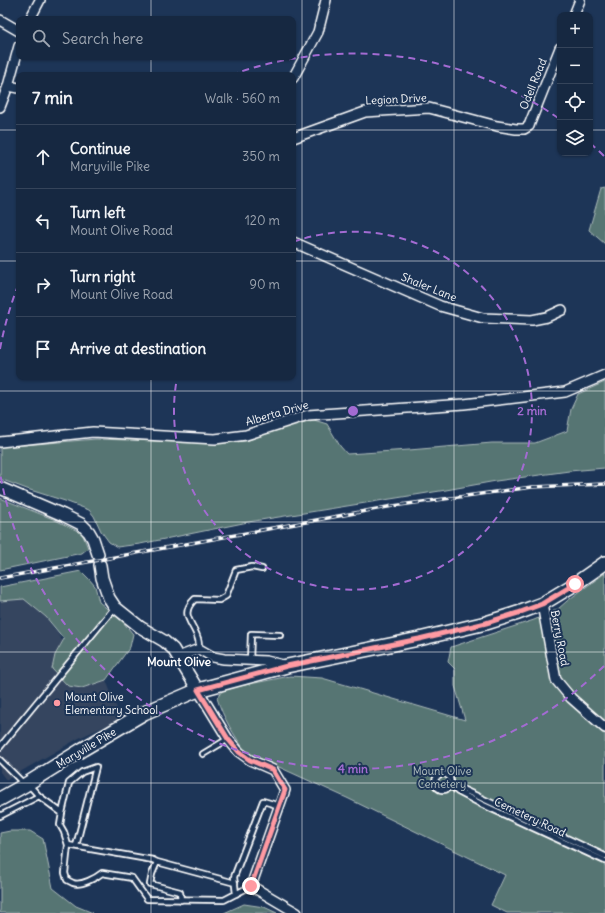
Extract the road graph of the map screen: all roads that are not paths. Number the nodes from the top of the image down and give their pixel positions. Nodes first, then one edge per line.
1 (40, 0) edge
2 (326, 0) edge
3 (580, 0) edge
4 (575, 12) edge
5 (32, 16) edge
6 (0, 20) edge
7 (16, 29) edge
8 (557, 56) edge
9 (16, 57) edge
10 (296, 72) edge
11 (8, 86) junction
12 (16, 87) edge
13 (0, 107) edge
14 (526, 128) joint
15 (296, 137) edge
16 (296, 243) edge
17 (562, 310) dead end
18 (605, 375) edge
19 (0, 442) edge
20 (0, 488) edge
21 (605, 563) edge
22 (262, 569) dead end
23 (542, 604) junction
24 (115, 607) junction
25 (280, 635) dead end
26 (199, 649) junction
27 (178, 657) junction
28 (250, 661) junction
29 (287, 666) junction
30 (198, 690) junction
31 (605, 728) edge
32 (228, 739) junction
33 (0, 747) edge
34 (203, 754) dead end
35 (0, 760) edge
36 (26, 784) junction
37 (39, 796) junction
38 (0, 799) edge
39 (280, 806) junction
40 (62, 813) junction
41 (0, 816) edge
42 (68, 845) junction
43 (76, 846) junction
44 (605, 856) edge
45 (605, 861) edge
46 (157, 862) junction
47 (235, 883) junction
48 (251, 886) junction
49 (236, 894) junction
50 (181, 900) junction
51 (298, 913) edge

1 - 5 street
2 - 10 street
3 - 4 street
6 - 7 street
8 - 14 street, Odell Road
9 - 11 street
11 - 12 street
11 - 13 street
14 - 15 street, Legion Drive
16 - 17 street, Shaler Lane
18 - 19 street, Alberta Drive
20 - 24 street
21 - 23 main road, Maryville Pike
22 - 26 lane
23 - 29 main road, Maryville Pike
23 - 31 street, Berry Road
24 - 27 street
24 - 33 lane
25 - 28 lane
26 - 27 street
26 - 28 street
27 - 30 street
28 - 29 street
29 - 30 main road, Maryville Pike
30 - 32 street
30 - 36 main road, Maryville Pike
32 - 34 lane
32 - 39 street
35 - 36 lane
36 - 37 lane
36 - 38 main road, Maryville Pike
37 - 40 lane
37 - 41 lane
39 - 47 lane
39 - 48 street
40 - 42 lane
40 - 43 lane
42 - 43 lane
42 - 50 lane
43 - 46 lane
44 - 45 lane, Cemetery Road
46 - 47 lane
46 - 50 lane
47 - 49 lane
48 - 49 lane
48 - 51 street
49 - 50 lane

